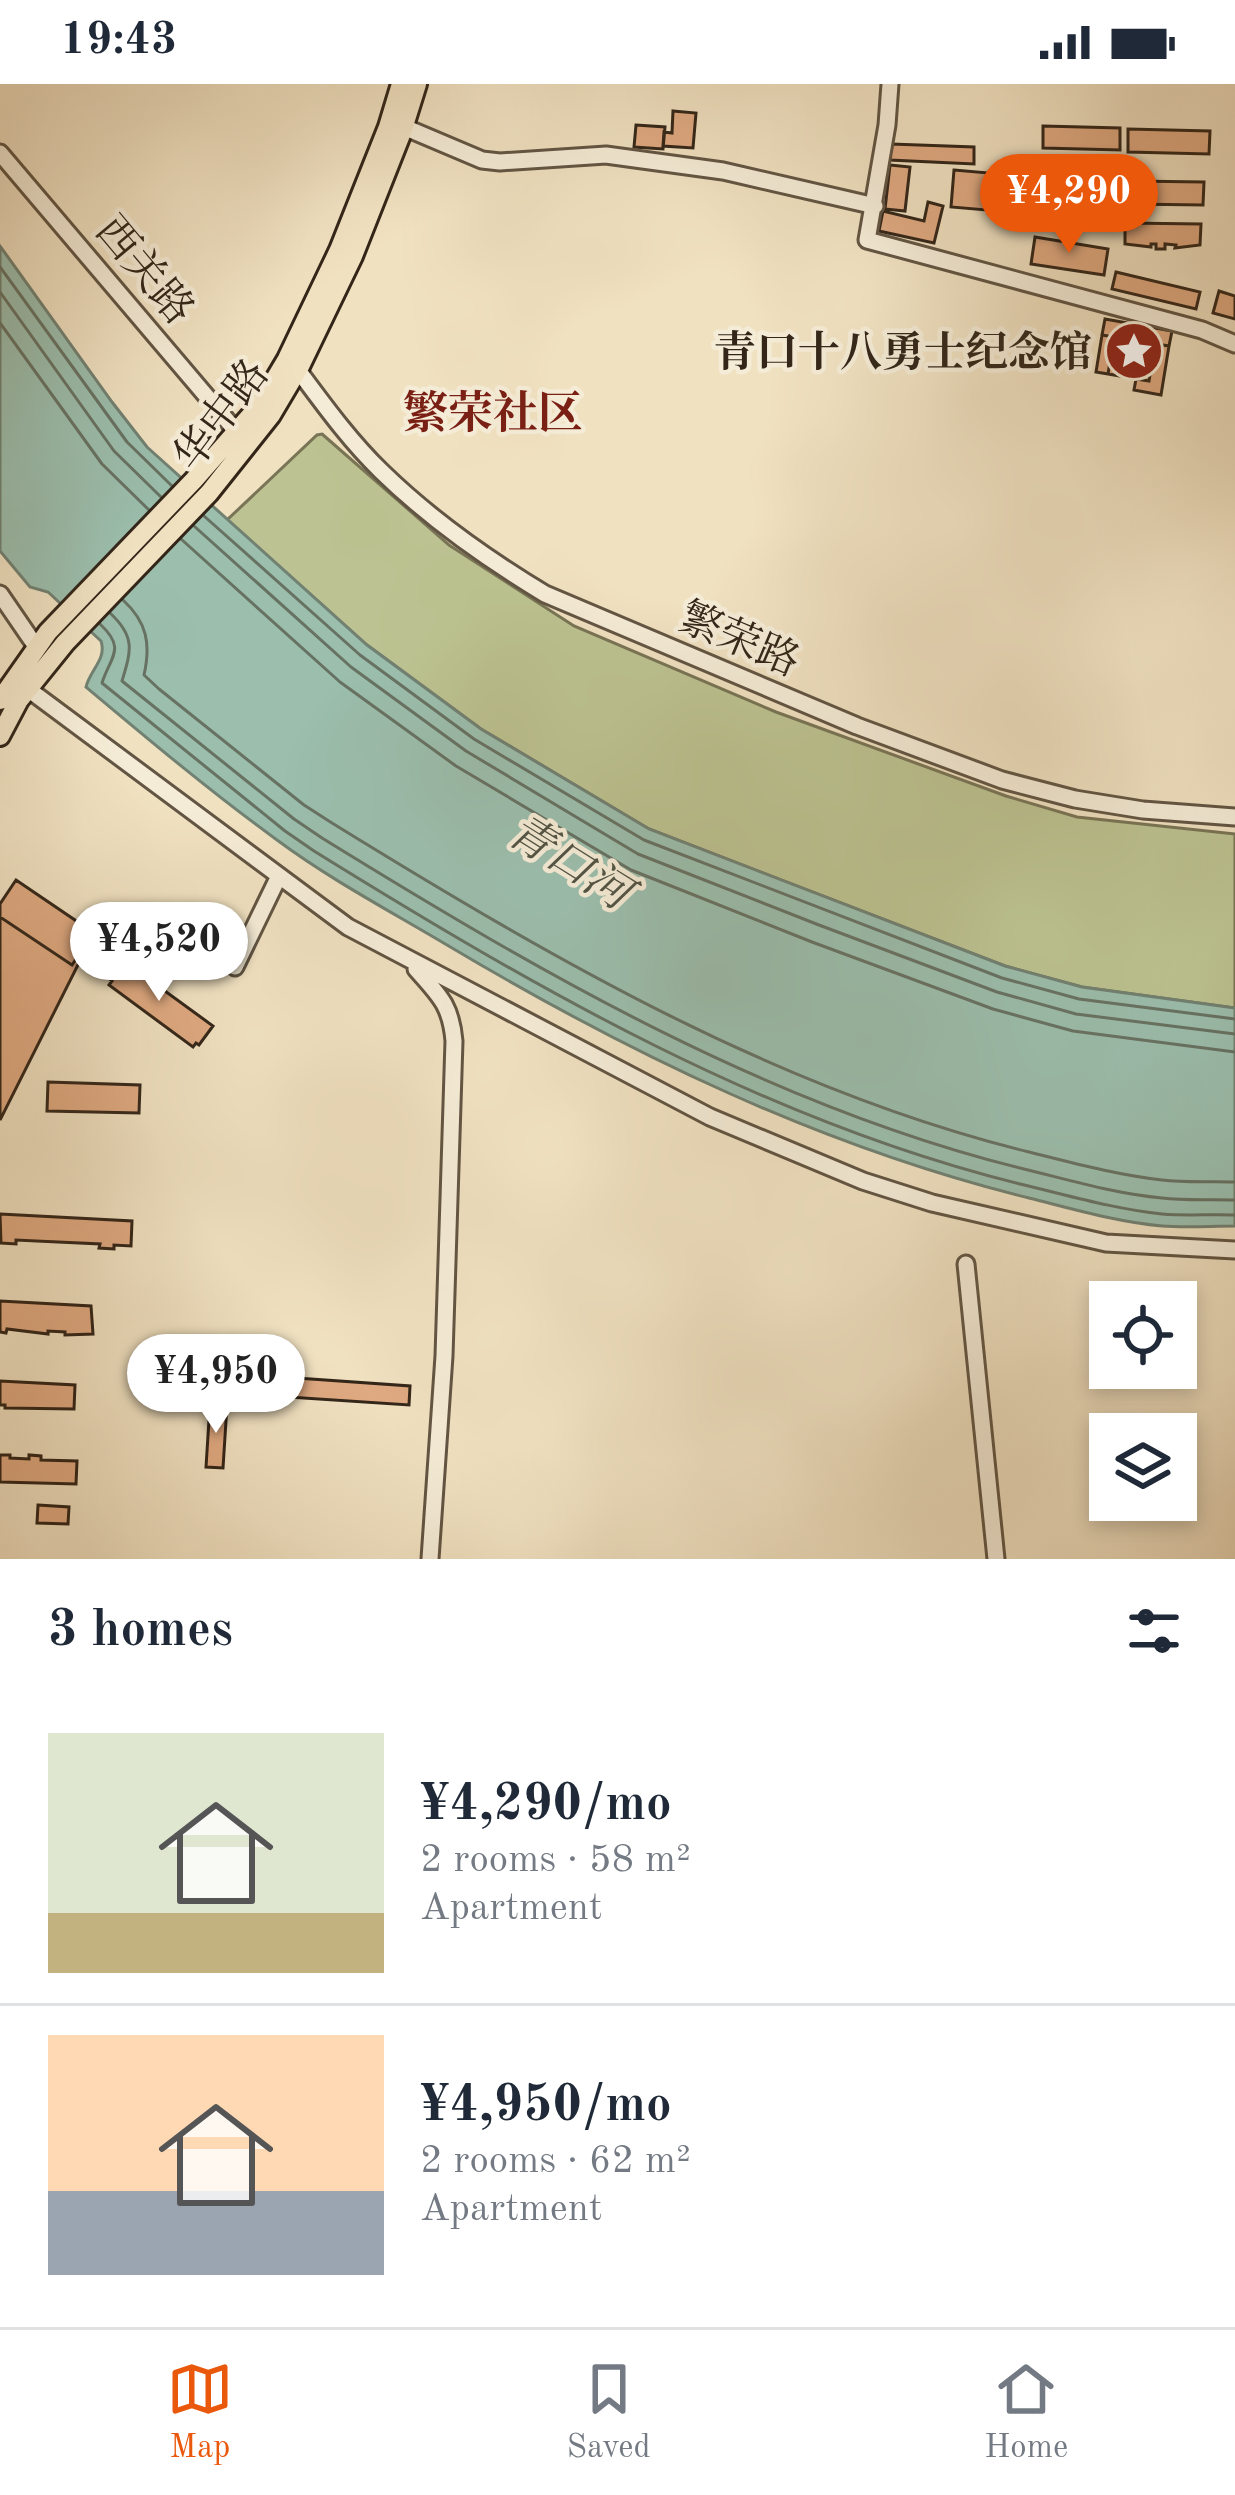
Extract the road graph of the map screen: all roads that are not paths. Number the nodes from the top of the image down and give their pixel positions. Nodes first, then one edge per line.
1 (401, 84) edge
2 (417, 84) edge
3 (890, 84) edge
4 (404, 127) junction
5 (0, 152) edge
6 (874, 206) junction
7 (1235, 344) edge
8 (298, 370) junction
9 (236, 431) junction
10 (201, 486) junction
11 (0, 594) edge
12 (50, 641) junction
13 (28, 689) junction
14 (0, 700) edge
15 (0, 736) edge
16 (1235, 817) edge
17 (279, 876) junction
18 (406, 958) junction
19 (235, 967) dead end
20 (1235, 1250) edge
21 (966, 1264) dead end
22 (430, 1559) edge
23 (996, 1559) edge

1 - 9 main road, 华中路
2 - 4 main road, 华中路
3 - 6 street
4 - 6 street
4 - 8 main road, 华中路
5 - 9 street, 西关路
6 - 7 street
8 - 10 main road, 华中路
8 - 16 street, 繁荣路
9 - 10 main road, 华中路
10 - 12 main road, 华中路
11 - 12 street
12 - 13 main road, 华中路
12 - 14 main road, 华中路
13 - 15 main road, 华中路
13 - 17 street
17 - 18 street
17 - 19 street
18 - 20 street
18 - 22 street
21 - 23 street

